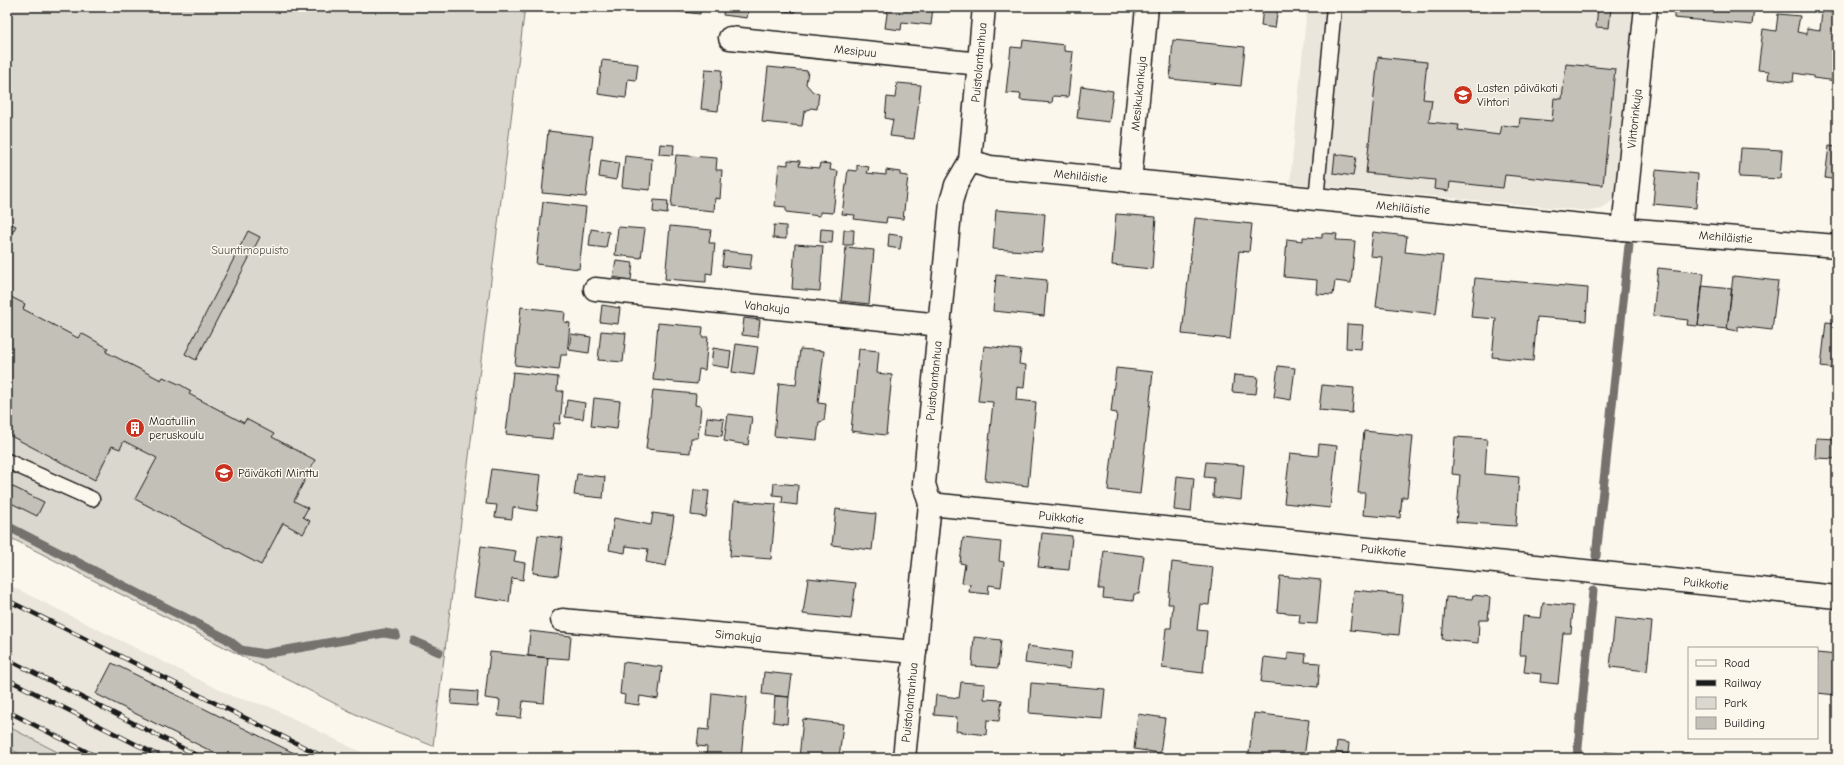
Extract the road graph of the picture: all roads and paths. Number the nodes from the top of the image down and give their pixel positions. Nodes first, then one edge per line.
1 (984, 7) edge
2 (1147, 7) edge
3 (1334, 7) edge
4 (1646, 7) edge
5 (730, 38) dead end
6 (980, 64) junction
7 (970, 161) junction
8 (1130, 181) junction
9 (1316, 200) junction
10 (1623, 229) junction
11 (1837, 246) edge
12 (594, 289) dead end
13 (940, 325) junction
14 (7, 461) edge
15 (92, 500) dead end
16 (930, 504) junction
17 (1837, 597) edge
18 (562, 620) dead end
19 (915, 652) junction
20 (904, 758) edge

1 - 6 street, Puistolantanhua
2 - 8 street, Mesikukankuja
3 - 9 lane
4 - 10 street, Vihtorinkuja
5 - 6 street, Mesipuu
6 - 7 street, Puistolantanhua
7 - 8 street, Mehiläistie
7 - 13 street, Puistolantanhua
8 - 9 street, Mehiläistie
9 - 10 street, Mehiläistie
10 - 11 street, Mehiläistie
12 - 13 street, Vahakuja
13 - 16 street, Puistolantanhua
14 - 15 lane
16 - 17 street, Puikkotie
16 - 19 street, Puistolantanhua
18 - 19 street, Simakuja
19 - 20 street, Puistolantanhua

